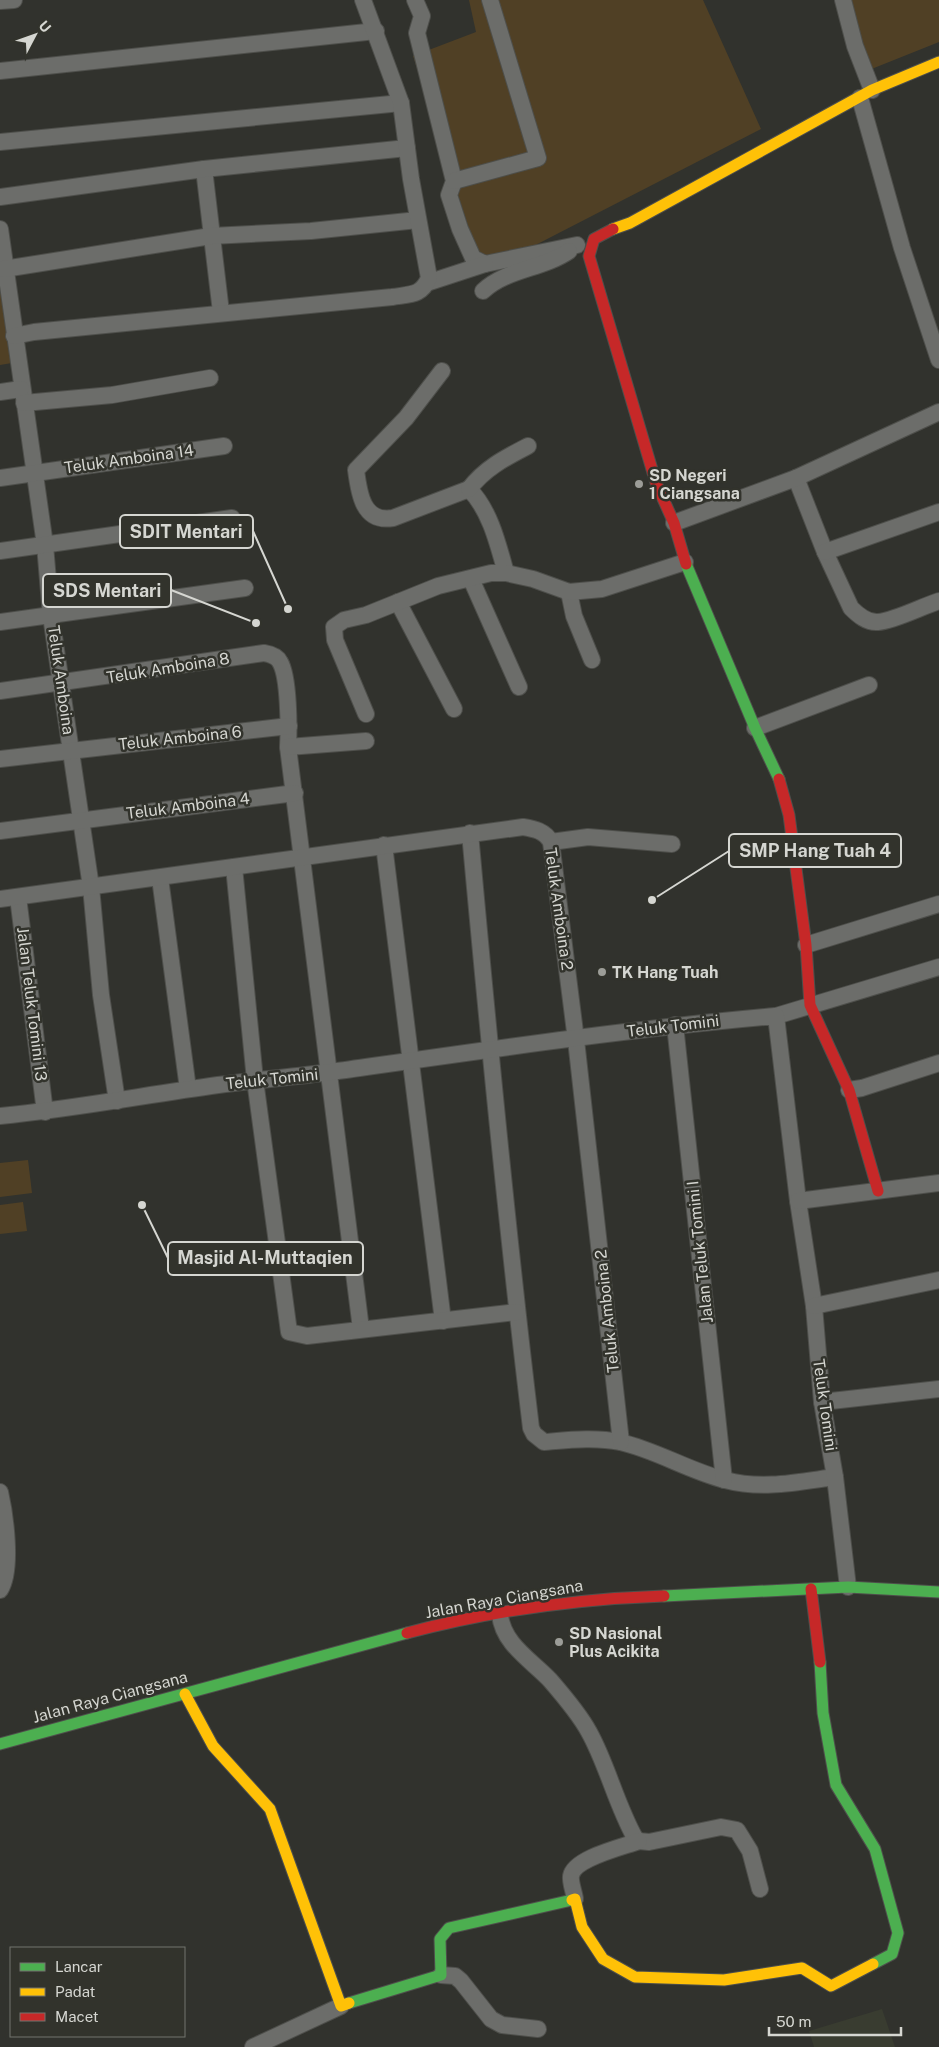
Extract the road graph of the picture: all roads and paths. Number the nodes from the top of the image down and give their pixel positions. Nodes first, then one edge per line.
1 (14, 0) edge
2 (364, 0) edge
3 (415, 0) edge
4 (490, 0) edge
5 (843, 0) edge
6 (0, 1) edge
7 (376, 32) junction
8 (939, 62) edge
9 (0, 71) edge
10 (866, 94) junction
11 (401, 103) junction
12 (0, 142) edge
13 (407, 148) junction
14 (204, 169) junction
15 (454, 180) junction
16 (0, 196) edge
17 (418, 220) junction
18 (0, 230) edge
19 (211, 236) junction
20 (594, 239) junction
21 (577, 245) junction
22 (485, 264) junction
23 (4, 269) junction
24 (427, 283) junction
25 (483, 291) dead end
26 (220, 312) junction
27 (14, 336) junction
28 (939, 360) edge
29 (442, 371) dead end
30 (210, 378) dead end
31 (0, 392) edge
32 (23, 396) junction
33 (939, 412) edge
34 (224, 446) dead end
35 (528, 446) dead end
36 (35, 472) junction
37 (0, 478) edge
38 (796, 478) junction
39 (469, 489) junction
40 (939, 512) edge
41 (232, 518) dead end
42 (674, 523) junction
43 (45, 545) junction
44 (0, 551) edge
45 (825, 552) junction
46 (685, 562) junction
47 (506, 573) junction
48 (471, 579) junction
49 (245, 588) dead end
50 (569, 592) junction
51 (939, 601) edge
52 (398, 602) junction
53 (51, 616) junction
54 (0, 622) edge
55 (592, 660) dead end
56 (61, 684) junction
57 (869, 685) dead end
58 (519, 687) dead end
59 (0, 692) edge
60 (454, 709) dead end
61 (366, 714) dead end
62 (289, 726) junction
63 (755, 728) junction
64 (366, 741) dead end
65 (288, 747) junction
66 (71, 749) junction
67 (0, 759) edge
68 (295, 793) junction
69 (80, 820) junction
70 (0, 831) edge
71 (470, 833) junction
72 (551, 842) junction
73 (384, 844) junction
74 (672, 844) dead end
75 (302, 857) junction
76 (234, 867) junction
77 (160, 878) junction
78 (91, 887) junction
79 (18, 897) junction
80 (0, 899) edge
81 (939, 904) edge
82 (806, 945) junction
83 (939, 967) edge
84 (810, 1005) junction
85 (776, 1016) junction
86 (675, 1025) junction
87 (576, 1040) junction
88 (489, 1051) junction
89 (411, 1059) junction
90 (939, 1063) edge
91 (330, 1072) junction
92 (255, 1080) junction
93 (188, 1089) junction
94 (849, 1090) junction
95 (116, 1101) junction
96 (45, 1112) junction
97 (0, 1116) edge
98 (939, 1183) edge
99 (878, 1191) junction
100 (798, 1201) junction
101 (939, 1280) edge
102 (814, 1306) junction
103 (517, 1312) junction
104 (443, 1321) junction
105 (361, 1329) junction
106 (939, 1389) edge
107 (822, 1402) junction
108 (621, 1442) junction
109 (835, 1477) junction
110 (724, 1480) junction
111 (0, 1492) edge
112 (848, 1587) junction
113 (811, 1589) junction
114 (0, 1590) edge
115 (939, 1592) edge
116 (500, 1615) junction
117 (185, 1694) junction
118 (0, 1744) edge
119 (639, 1842) junction
120 (760, 1889) dead end
121 (575, 1899) junction
122 (441, 1975) junction
123 (341, 2006) junction
124 (538, 2029) dead end
125 (254, 2047) edge

1 - 6 street
2 - 7 street
3 - 15 street
4 - 15 street
5 - 10 street
7 - 9 street
7 - 11 street
8 - 10 street
10 - 20 street
10 - 28 street
11 - 12 street
11 - 13 street
13 - 14 street
13 - 17 street
14 - 16 street
14 - 19 street
15 - 22 street
17 - 19 street
17 - 24 street
18 - 23 street, Teluk Amboina
19 - 23 street
19 - 26 street
20 - 21 street
20 - 42 street
21 - 22 street
21 - 25 street
22 - 24 street
23 - 27 street, Teluk Amboina
24 - 26 street
26 - 27 street
27 - 32 street, Teluk Amboina
29 - 39 street
30 - 32 street
31 - 32 street
32 - 36 street, Teluk Amboina
33 - 38 street
34 - 36 street, Teluk Amboina 14
35 - 39 street
36 - 37 street, Teluk Amboina 14
36 - 43 street, Teluk Amboina
38 - 42 street
38 - 45 street
39 - 47 street
40 - 45 street
41 - 43 street
42 - 46 street
43 - 44 street
43 - 53 street, Teluk Amboina
45 - 51 street
46 - 50 street
46 - 63 street
47 - 48 street
47 - 50 street
48 - 52 street
48 - 58 street
49 - 53 street
50 - 55 street
52 - 60 street
52 - 61 street
53 - 54 street
53 - 56 street, Teluk Amboina
56 - 59 street, Teluk Amboina 8
56 - 62 street, Teluk Amboina 8
56 - 66 street, Teluk Amboina
57 - 63 street
62 - 65 street
62 - 66 street, Teluk Amboina 6
63 - 82 street
64 - 65 street
65 - 68 street
66 - 67 street, Teluk Amboina 6
66 - 69 street, Teluk Amboina
68 - 69 street, Teluk Amboina 4
68 - 75 street
69 - 70 street, Teluk Amboina 4
69 - 78 street, Teluk Amboina
71 - 72 street, Teluk Amboina 2
71 - 73 street, Teluk Amboina 2
71 - 88 street
72 - 74 street
72 - 87 street, Teluk Amboina 2
73 - 75 street, Teluk Amboina 2
73 - 89 street
75 - 76 street, Teluk Amboina 2
75 - 91 street
76 - 77 street, Teluk Amboina 2
76 - 92 street
77 - 78 street, Teluk Amboina 2
77 - 93 street
78 - 79 street, Teluk Amboina 2
78 - 95 street, Teluk Amboina
79 - 80 street, Teluk Amboina 2
79 - 96 street, Jalan Teluk Tomini 13
81 - 82 street
82 - 84 street
83 - 84 street
84 - 85 street
84 - 94 street
85 - 86 street, Teluk Tomini
85 - 100 street, Teluk Tomini
86 - 87 street, Teluk Tomini
86 - 110 street, Jalan Teluk Tomini I
87 - 88 street, Teluk Tomini
87 - 108 street, Teluk Amboina 2
88 - 89 street, Teluk Tomini
88 - 103 street
89 - 91 street, Teluk Tomini
89 - 104 street
90 - 94 street
91 - 92 street, Teluk Tomini
91 - 105 street
92 - 93 street, Teluk Tomini
92 - 105 street
93 - 95 street, Teluk Tomini
94 - 99 street
95 - 96 street, Teluk Tomini
96 - 97 street, Teluk Tomini
98 - 99 street
99 - 100 street
100 - 102 street, Teluk Tomini
101 - 102 street
102 - 107 street, Teluk Tomini
103 - 104 street
103 - 108 street
104 - 105 street
106 - 107 street
107 - 109 street, Teluk Tomini
108 - 110 street
109 - 110 street
109 - 112 street, Teluk Tomini
111 - 114 street
112 - 113 street, Jalan Raya Ciangsana
112 - 115 street, Jalan Raya Ciangsana
113 - 116 street, Jalan Raya Ciangsana
113 - 121 street
116 - 117 street, Jalan Raya Ciangsana
116 - 119 street
117 - 118 street, Jalan Raya Ciangsana
117 - 123 street
119 - 120 street
119 - 121 street
121 - 122 street
122 - 123 street
122 - 124 street
123 - 125 street

